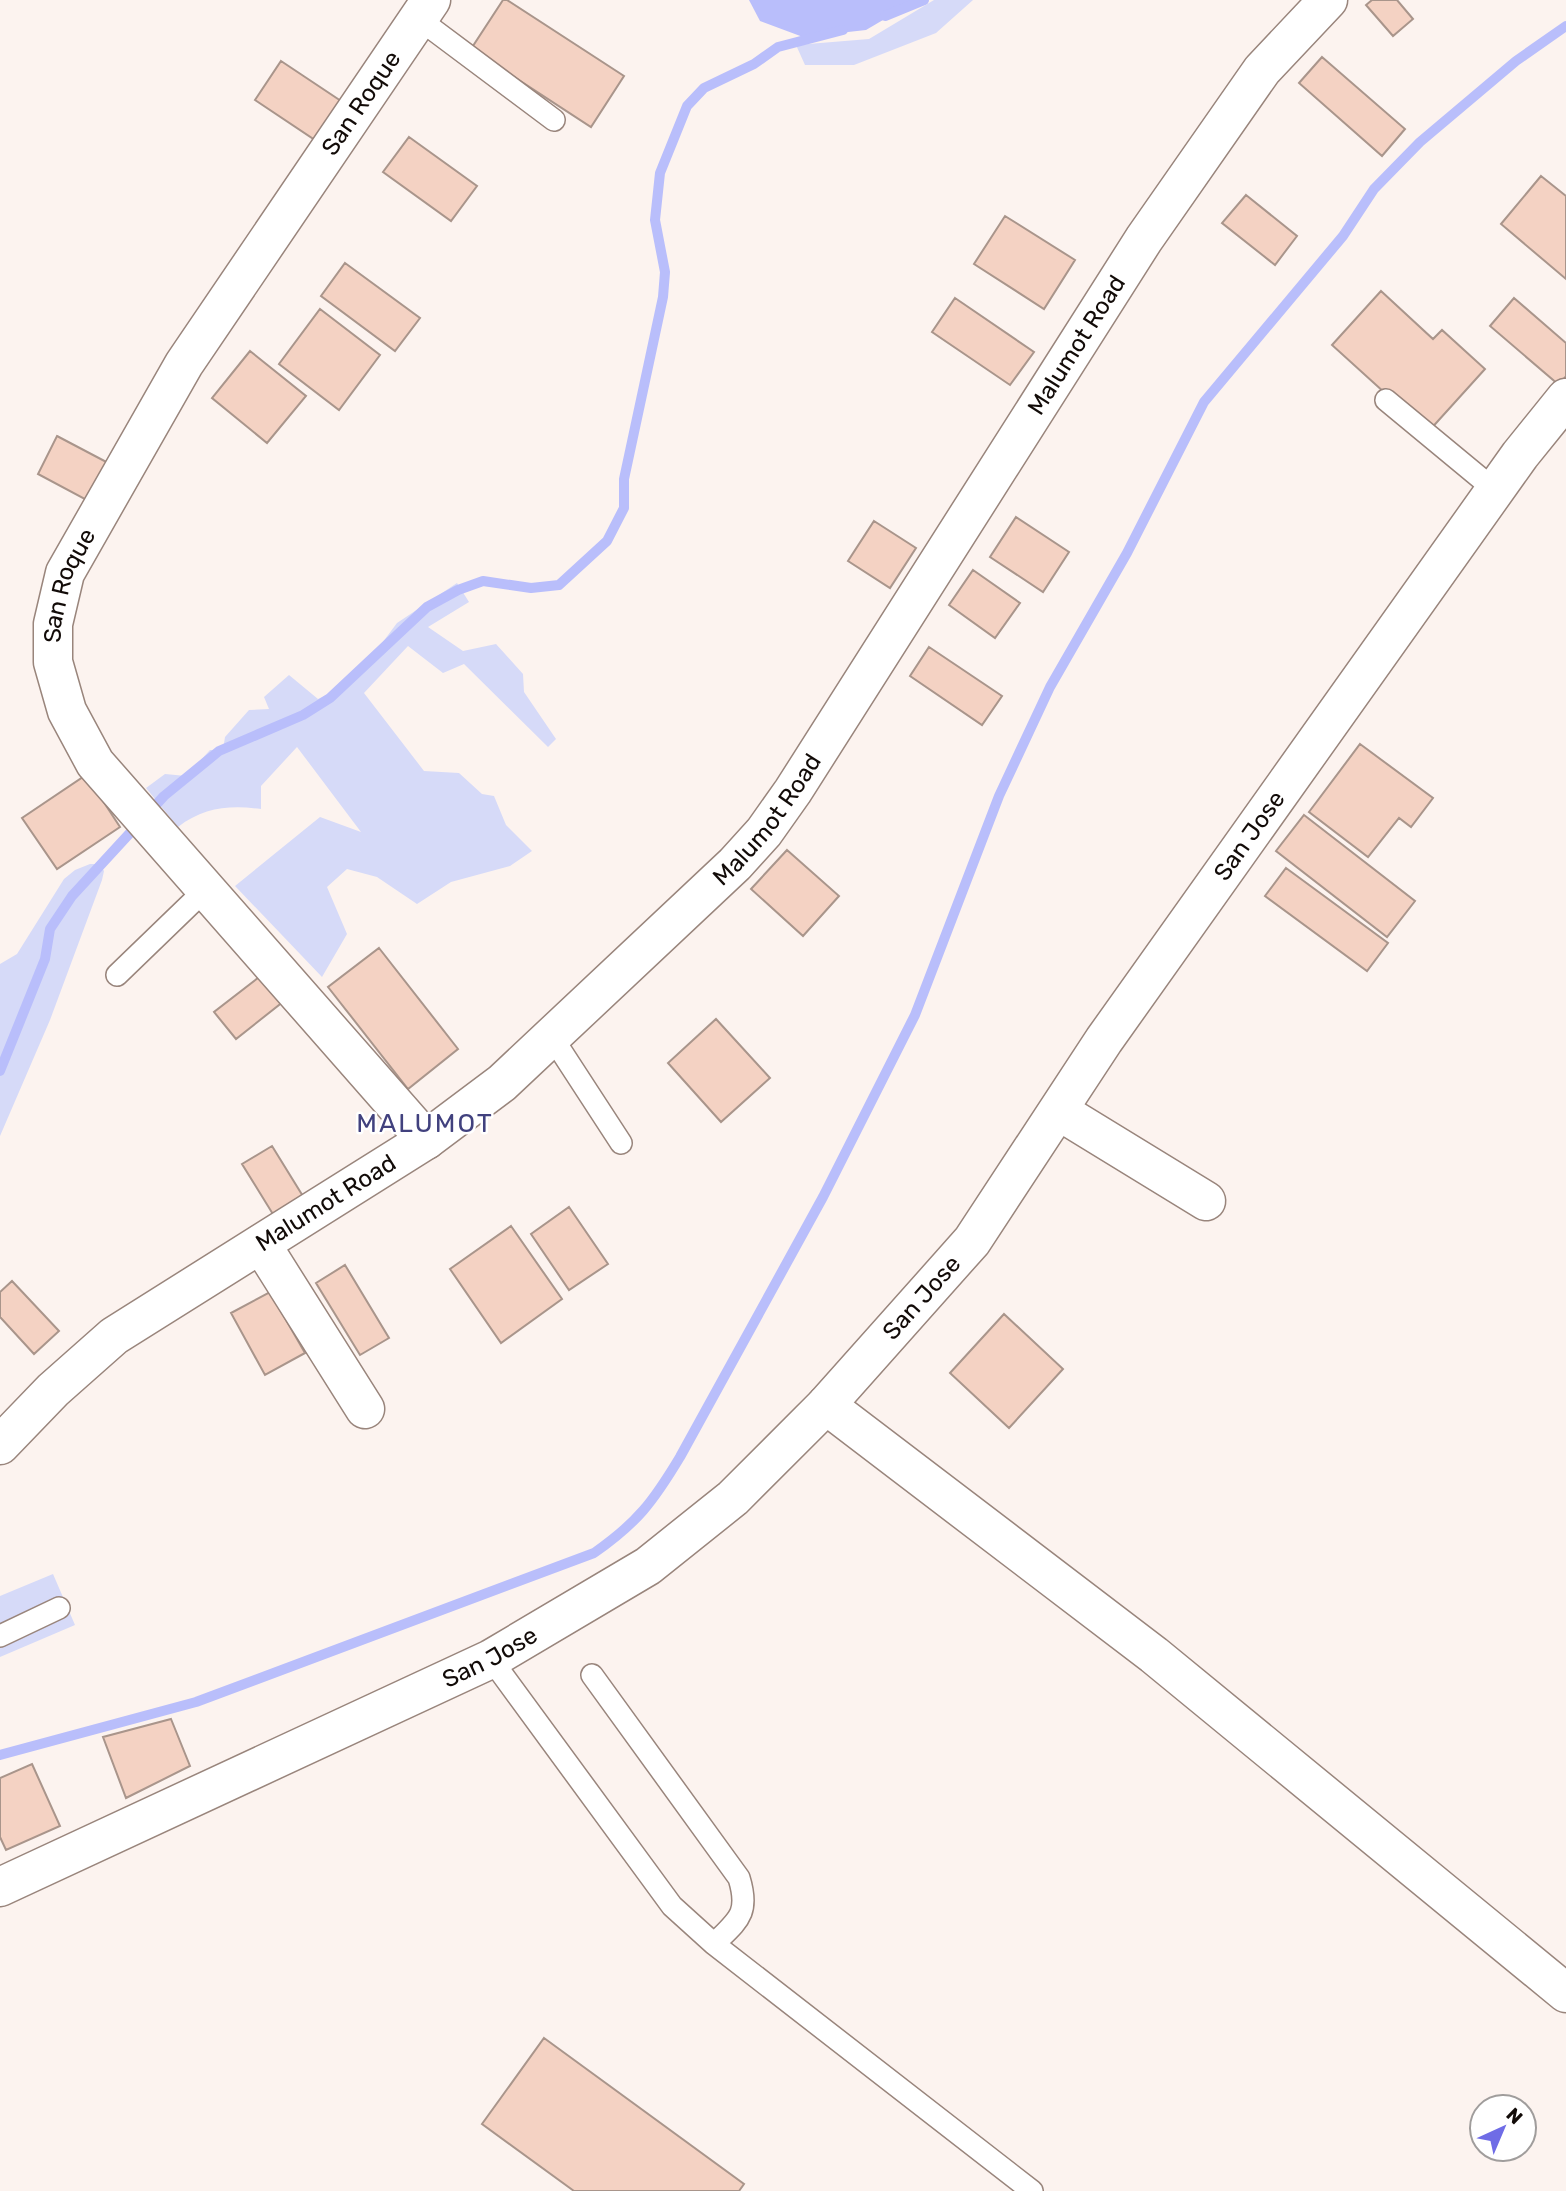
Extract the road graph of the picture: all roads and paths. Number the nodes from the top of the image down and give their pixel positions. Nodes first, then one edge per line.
1 (1328, 0) edge
2 (425, 10) edge
3 (554, 120) dead end
4 (1566, 398) edge
5 (1386, 400) dead end
6 (1496, 491) junction
7 (206, 889) junction
8 (117, 975) dead end
9 (552, 1037) junction
10 (1059, 1111) junction
11 (426, 1140) junction
12 (621, 1143) dead end
13 (1206, 1201) dead end
14 (261, 1244) junction
15 (827, 1405) junction
16 (365, 1409) dead end
17 (0, 1445) edge
18 (59, 1608) dead end
19 (0, 1636) edge
20 (491, 1659) junction
21 (592, 1675) dead end
22 (3, 1876) edge
23 (713, 1944) junction
24 (1566, 1993) edge
25 (1031, 2191) edge

1 - 9 street, Malumot Road
2 - 3 lane
2 - 7 street, San Roque
4 - 6 street, San Jose
5 - 6 lane
6 - 10 street, San Jose
7 - 8 lane
7 - 11 street, San Roque
9 - 11 street, Malumot Road
9 - 12 lane
10 - 13 street
10 - 15 street, San Jose
11 - 14 street, Malumot Road
14 - 16 street
14 - 17 street, Malumot Road
15 - 20 street, San Jose
15 - 24 street
18 - 19 lane
20 - 22 street, San Jose
20 - 23 lane
21 - 23 lane
23 - 25 lane

